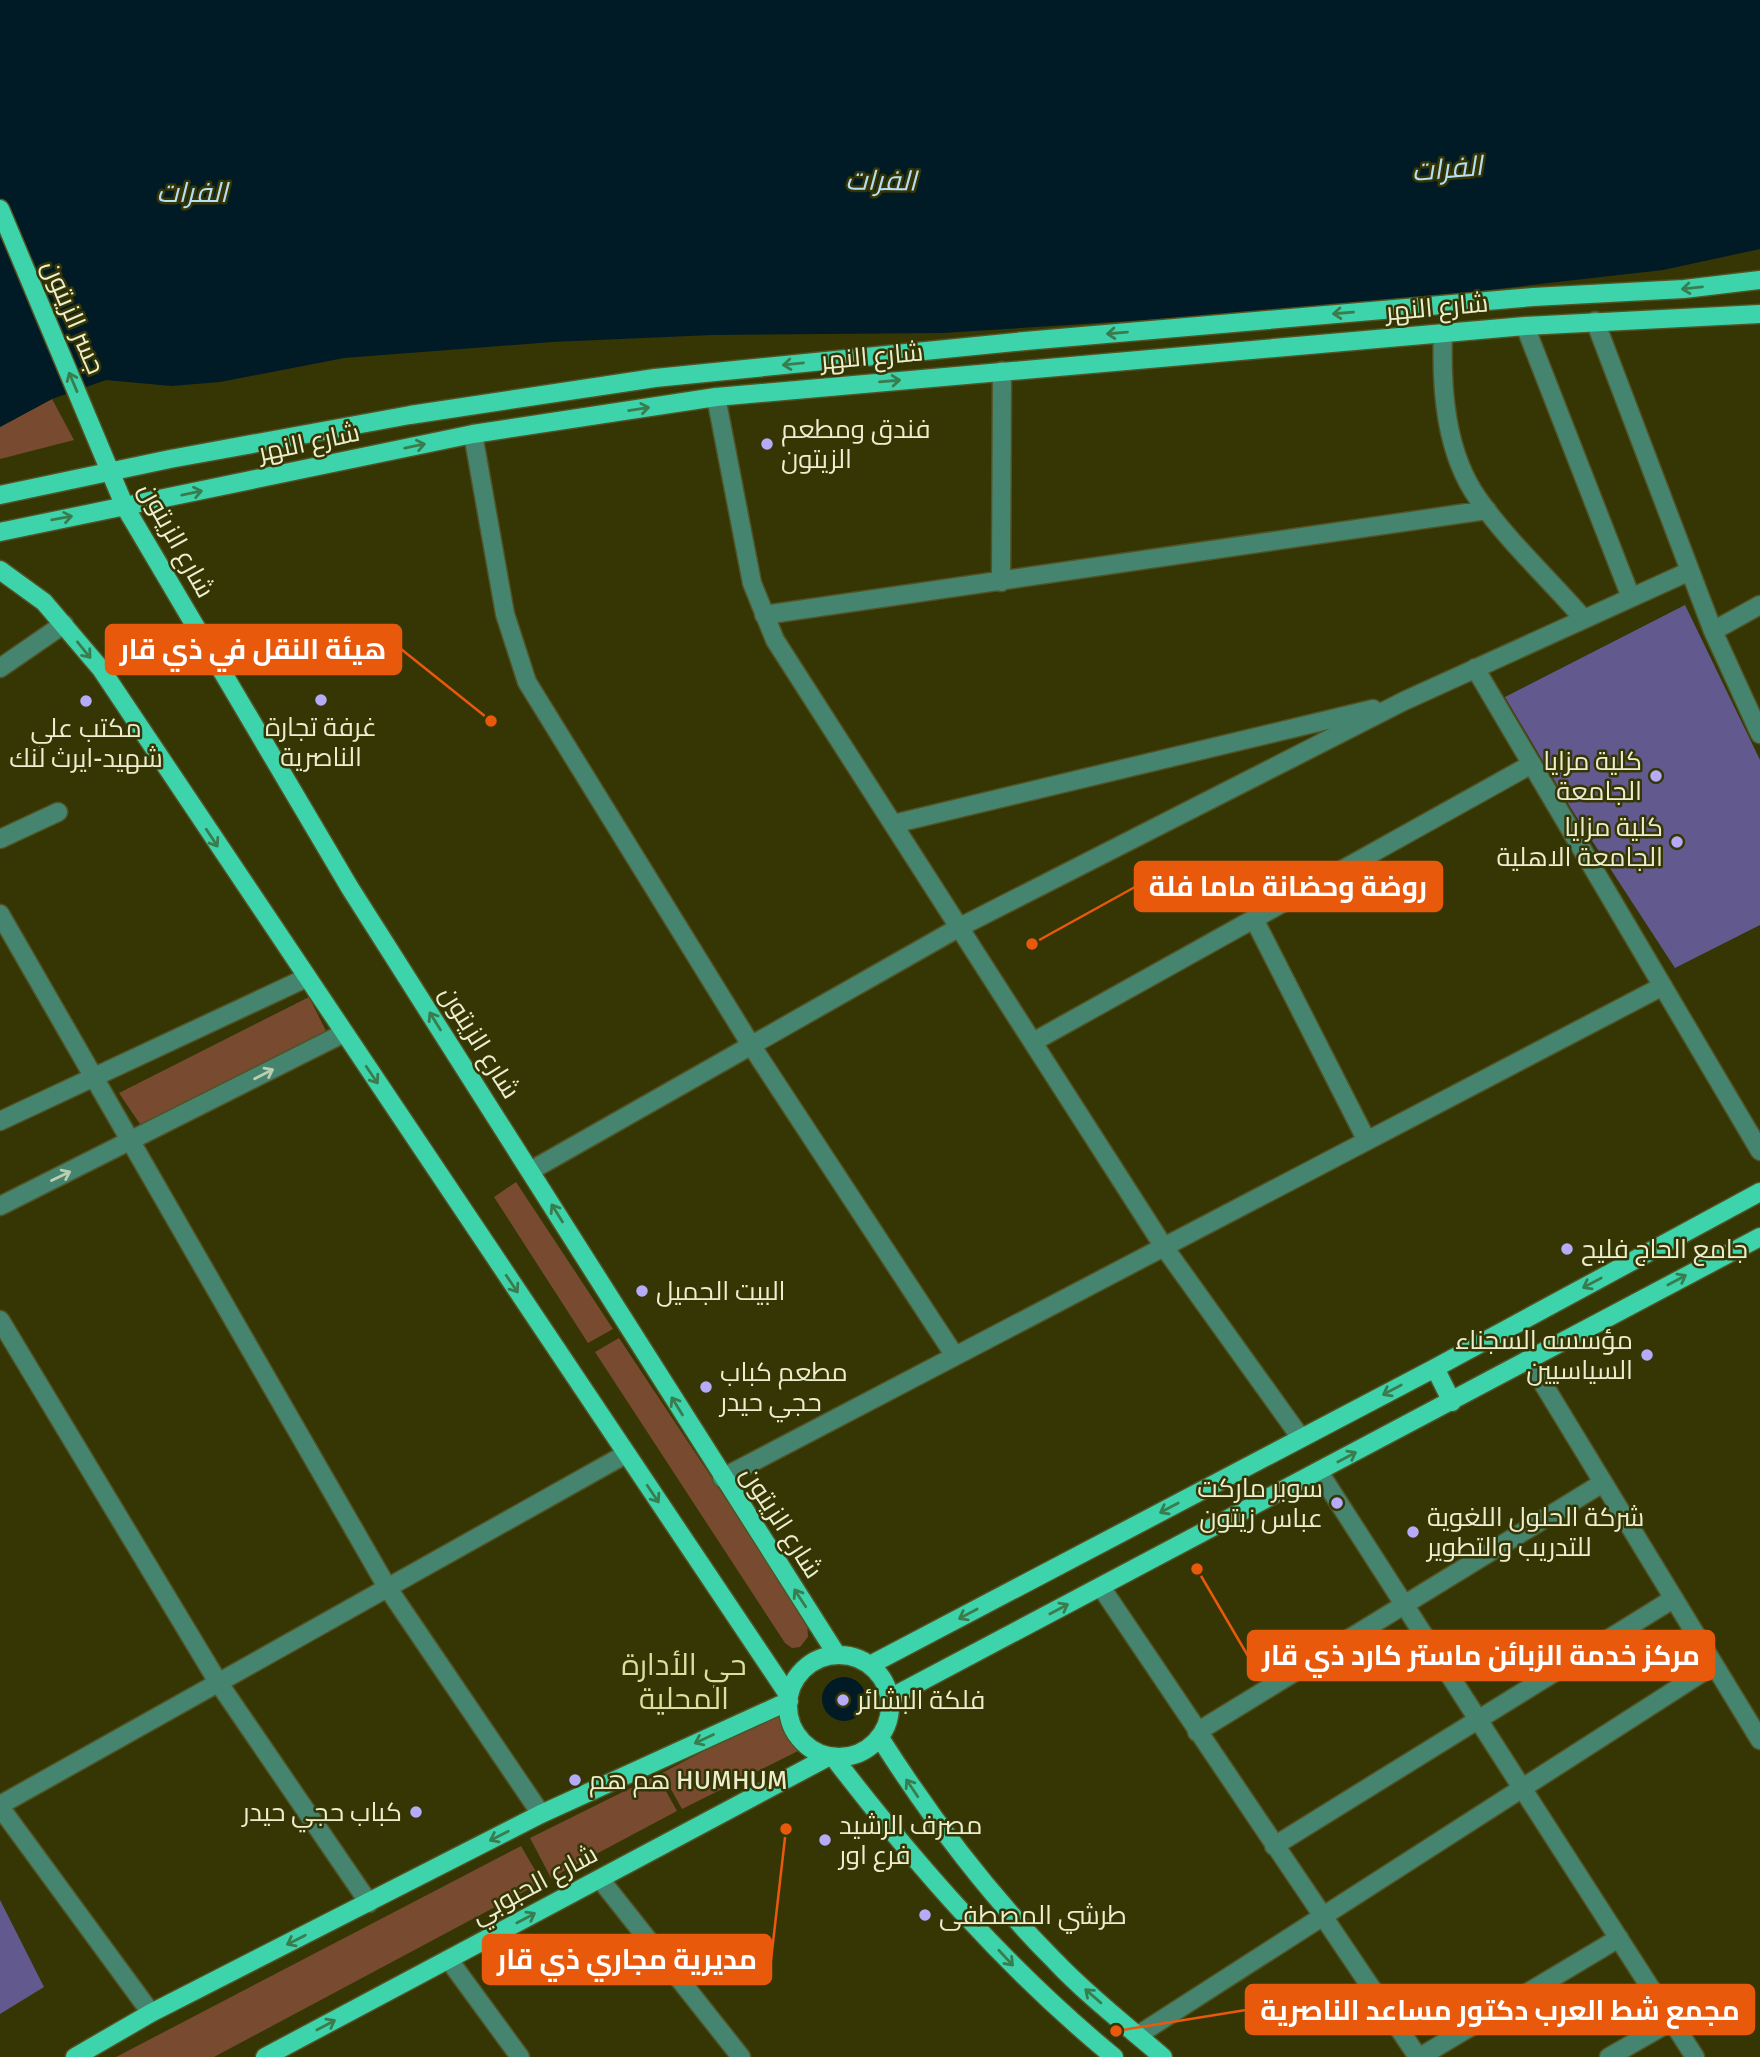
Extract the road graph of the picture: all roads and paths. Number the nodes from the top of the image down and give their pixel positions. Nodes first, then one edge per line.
1 (0, 209) edge
2 (1760, 280) edge
3 (1760, 314) edge
4 (1595, 321) junction
5 (1525, 326) junction
6 (1443, 333) junction
7 (1002, 371) junction
8 (716, 397) junction
9 (473, 434) junction
10 (99, 445) joint
11 (111, 472) junction
12 (0, 495) edge
13 (125, 507) junction
14 (1487, 510) junction
15 (0, 532) edge
16 (0, 570) edge
17 (1690, 570) junction
18 (1002, 582) junction
19 (1630, 596) junction
20 (1760, 605) edge
21 (764, 615) junction
22 (1582, 617) junction
23 (64, 624) junction
24 (1713, 631) junction
25 (0, 668) edge
26 (1475, 668) junction
27 (1404, 701) junction
28 (1760, 734) edge
29 (1532, 764) junction
30 (58, 812) dead end
31 (893, 824) junction
32 (0, 839) edge
33 (0, 914) edge
34 (1254, 919) junction
35 (958, 928) junction
36 (306, 978) junction
37 (1663, 986) junction
38 (344, 1033) junction
39 (1033, 1042) junction
40 (751, 1045) junction
41 (96, 1077) junction
42 (0, 1121) edge
43 (133, 1140) junction
44 (1367, 1141) junction
45 (1760, 1151) edge
46 (530, 1171) junction
47 (1760, 1192) edge
48 (0, 1206) edge
49 (1760, 1237) edge
50 (1164, 1247) junction
51 (0, 1320) edge
52 (956, 1356) junction
53 (1528, 1359) junction
54 (1435, 1368) junction
55 (1452, 1402) junction
56 (1301, 1438) junction
57 (626, 1454) junction
58 (1319, 1472) junction
59 (722, 1478) junction
60 (1601, 1484) junction
61 (387, 1587) junction
62 (1101, 1587) junction
63 (1673, 1599) junction
64 (1404, 1605) junction
65 (837, 1655) junction
66 (870, 1665) junction
67 (1714, 1665) junction
68 (218, 1682) junction
69 (789, 1698) junction
70 (890, 1698) junction
71 (1478, 1720) junction
72 (1198, 1732) junction
73 (880, 1738) junction
74 (1760, 1740) edge
75 (831, 1757) junction
76 (1522, 1788) junction
77 (0, 1806) edge
78 (541, 1814) junction
79 (1274, 1846) junction
80 (600, 1879) junction
81 (369, 1903) junction
82 (1322, 1916) junction
83 (1619, 1938) junction
84 (449, 1960) junction
85 (151, 2013) junction
86 (1672, 2021) junction
87 (1138, 2035) junction
88 (75, 2057) edge
89 (265, 2057) edge
90 (520, 2057) edge
91 (741, 2057) edge
92 (1114, 2057) edge
93 (1163, 2057) edge
94 (1419, 2057) edge
95 (1609, 2057) edge
96 (1695, 2057) edge

10 -> 1 main road, جسر الزيتون
2 -> 11 main road, شارع النهر
3 - 4 main road, شارع النهر
4 - 5 main road, شارع النهر
4 - 17 street
5 - 6 main road, شارع النهر
5 - 19 street
6 - 7 main road, شارع النهر
6 - 14 street
8 -> 7 main road, شارع النهر
7 - 18 street
9 -> 8 main road, شارع النهر
8 - 21 street
13 -> 9 main road, شارع النهر
9 - 40 street
10 - 11 main road, شارع الزيتون
11 - 12 main road, شارع النهر
11 - 13 main road, شارع الزيتون
15 -> 13 main road, شارع النهر
46 -> 13 main road, شارع الزيتون
14 - 18 street
14 - 22 street
16 - 23 main road
17 - 19 street
17 - 24 street
18 - 21 street
19 - 22 street
20 - 24 street
21 - 31 street
22 - 26 street
23 - 25 street
23 -> 36 main road
24 - 28 street
26 - 27 street
26 - 29 street
27 - 31 street
27 - 35 street
29 - 34 street
29 - 37 street
30 - 32 street
31 - 35 street
33 - 41 street
34 - 39 street
34 - 44 street
35 - 39 street
35 - 40 street
36 - 38 main road
36 - 41 street
37 - 44 street
37 - 45 street
43 -> 38 street
38 -> 57 main road
39 - 50 street
40 - 46 street
40 - 52 street
41 - 42 street
41 - 43 street
48 -> 43 street
43 - 61 street
44 - 50 street
59 -> 46 main road, شارع الزيتون
47 -> 54 main road
53 -> 49 main road
50 - 52 street
50 - 56 street
51 - 68 street
52 - 59 street
53 - 55 main road
53 - 60 street
54 - 55 main road
54 -> 56 main road
58 -> 55 main road
56 -> 66 main road
57 - 61 street
57 -> 69 main road
58 - 62 main road
58 - 64 street
65 -> 59 main road, شارع الزيتون
60 - 63 street
60 - 64 street
61 - 68 street
61 - 78 street
70 -> 62 main road
62 - 72 street
63 - 67 street
63 - 71 street
64 - 71 street
64 - 72 street
65 - 66 main road
65 - 69 main road
66 - 70 main road
67 - 74 street
67 - 76 street
68 - 77 street
68 - 81 street
69 - 75 main road
69 -> 78 main road
70 - 73 main road
71 - 76 street
71 - 79 street
72 - 79 street
73 - 75 main road
87 -> 73 main road
75 - 80 main road, شارع الحبوبي
75 -> 92 main road
76 - 82 street
76 - 83 street
77 - 85 street
78 -> 81 main road
79 - 82 street
84 -> 80 main road, شارع الحبوبي
80 - 91 street
81 -> 85 main road
82 - 87 street
82 - 94 street
83 - 86 street
83 - 94 street
89 -> 84 main road, شارع الحبوبي
84 - 90 street
85 - 88 main road
86 - 95 street
86 - 96 street
87 - 93 main road

